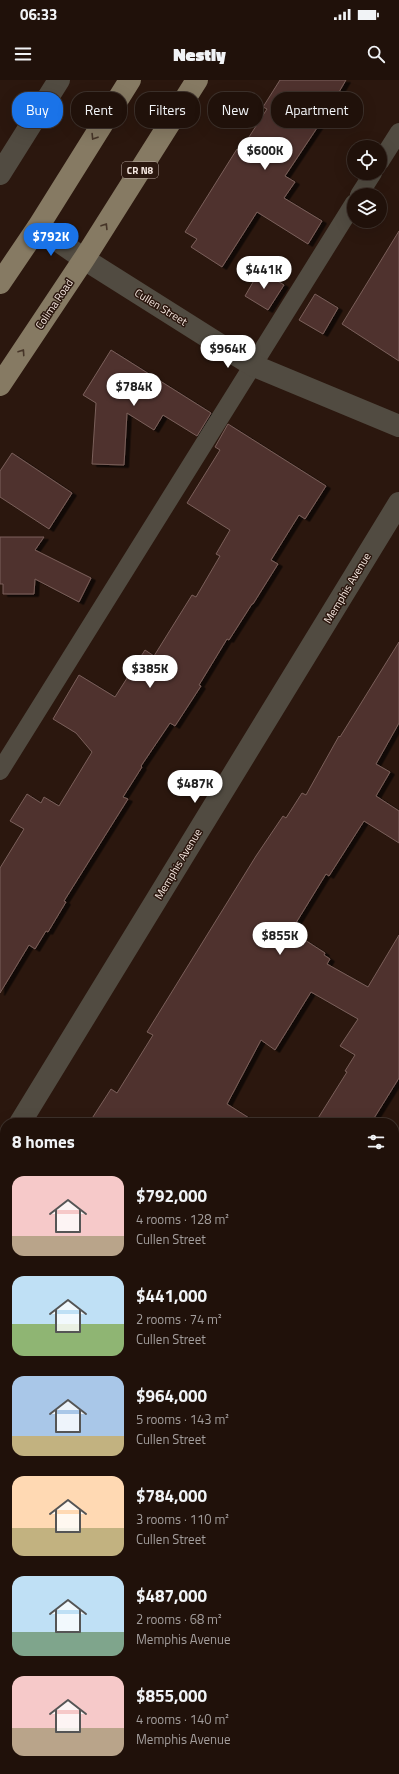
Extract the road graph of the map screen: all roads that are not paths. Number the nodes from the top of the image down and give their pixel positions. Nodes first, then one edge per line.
1 (59, 80) edge
2 (130, 80) edge
3 (197, 80) edge
4 (399, 132) edge
5 (387, 151) edge
6 (0, 174) edge
7 (347, 214) edge
8 (38, 227) junction
9 (84, 259) junction
10 (0, 283) edge
11 (252, 365) junction
12 (0, 385) edge
13 (399, 426) edge
14 (399, 503) edge
15 (0, 771) edge
16 (23, 1118) edge

1 - 6 street
2 -> 8 main road
9 -> 3 main road, Colima Road / CR N8
4 - 5 lane
7 - 11 lane
8 - 9 street, Cullen Street
8 - 10 main road
9 - 11 street, Cullen Street
12 -> 9 main road, Colima Road / CR N8
11 - 13 street, Cullen Street
11 - 15 lane
14 - 16 street, Memphis Avenue

